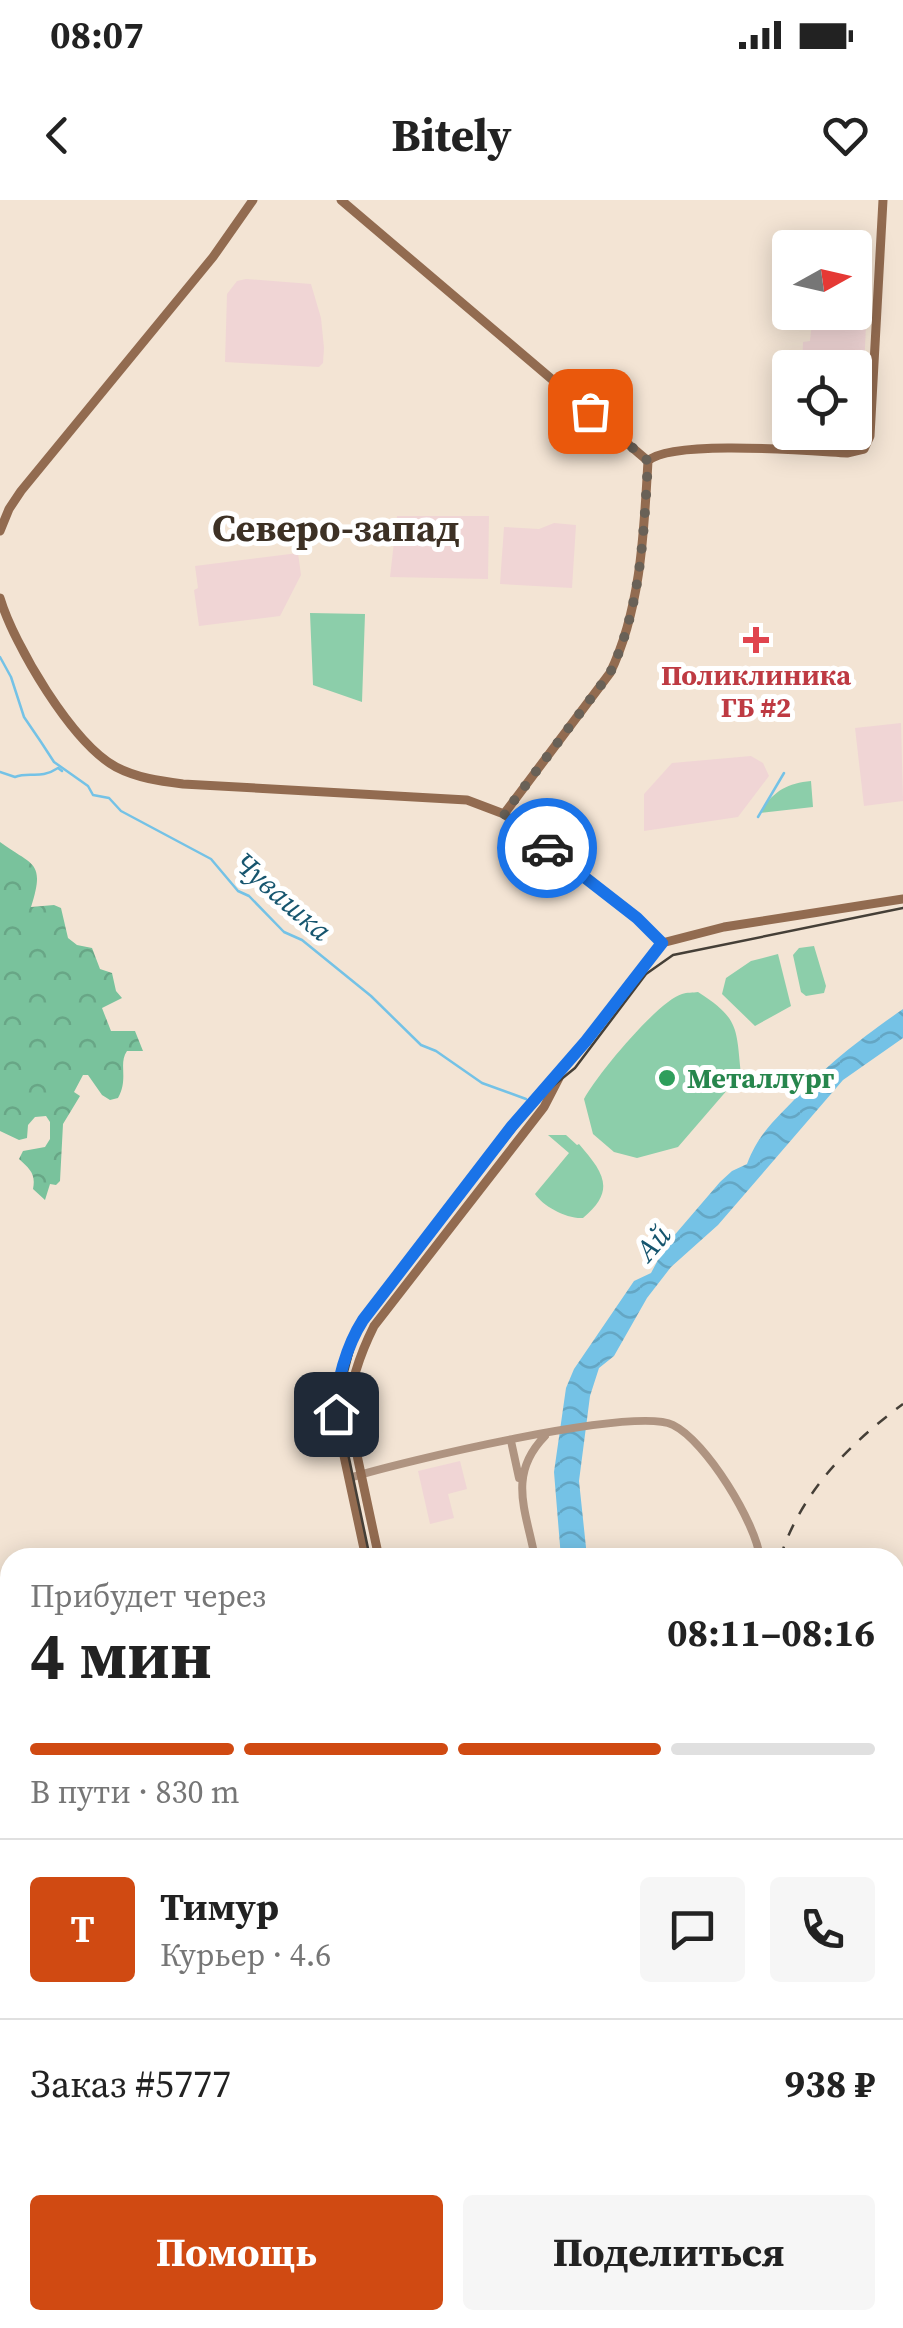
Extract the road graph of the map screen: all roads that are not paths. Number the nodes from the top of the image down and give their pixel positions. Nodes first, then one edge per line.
1 (254, 200) edge
2 (340, 200) edge
3 (883, 200) edge
4 (648, 461) junction
5 (1, 527) edge
6 (0, 598) edge
7 (504, 814) junction
8 (903, 899) edge
9 (662, 943) junction
10 (562, 1071) junction
11 (550, 1434) junction
12 (511, 1441) junction
13 (362, 1474) junction
14 (349, 1478) junction
15 (520, 1482) junction
16 (364, 1548) edge
17 (376, 1548) edge
18 (533, 1548) edge
19 (757, 1548) edge

1 - 5 main road
2 - 4 main road
3 - 4 main road
4 - 7 main road
6 - 7 main road
7 - 9 main road
8 - 9 main road
9 - 10 main road
10 - 13 main road
10 - 14 main road
11 - 12 street
11 - 15 street
11 - 19 street
12 - 13 street
12 - 15 street
13 - 14 street
13 - 17 main road
14 - 16 main road
15 - 18 street

